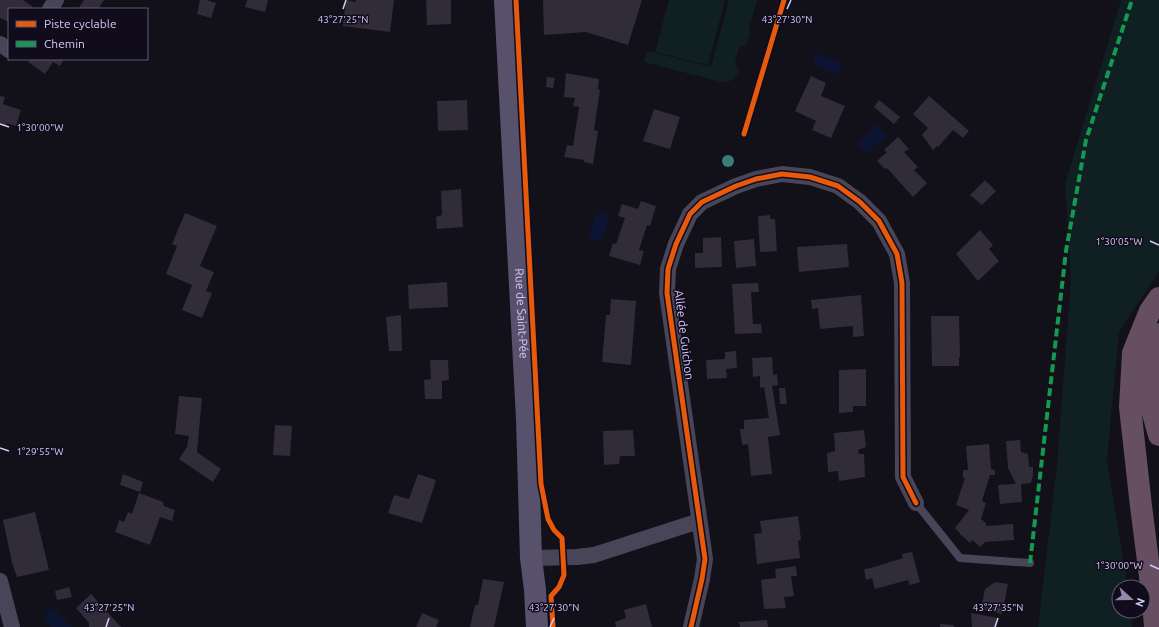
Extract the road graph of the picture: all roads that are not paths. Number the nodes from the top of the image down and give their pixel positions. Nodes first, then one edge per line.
1 (505, 0) edge
2 (1159, 298) edge
3 (1159, 334) edge
4 (1159, 435) edge
5 (916, 503) joint
6 (698, 521) junction
7 (531, 558) junction
8 (1030, 563) dead end
9 (0, 581) edge
10 (12, 627) edge
11 (538, 627) edge
12 (690, 627) edge
13 (1155, 627) edge

1 - 7 main road, Rue de Saint-Pée
2 - 13 highway
3 - 4 highway
5 - 6 street, Allée de Guichon
5 - 8 lane
6 - 7 street
6 - 12 street, Allée de Guichon
7 - 11 main road, Rue de Saint-Pée
9 - 10 street

